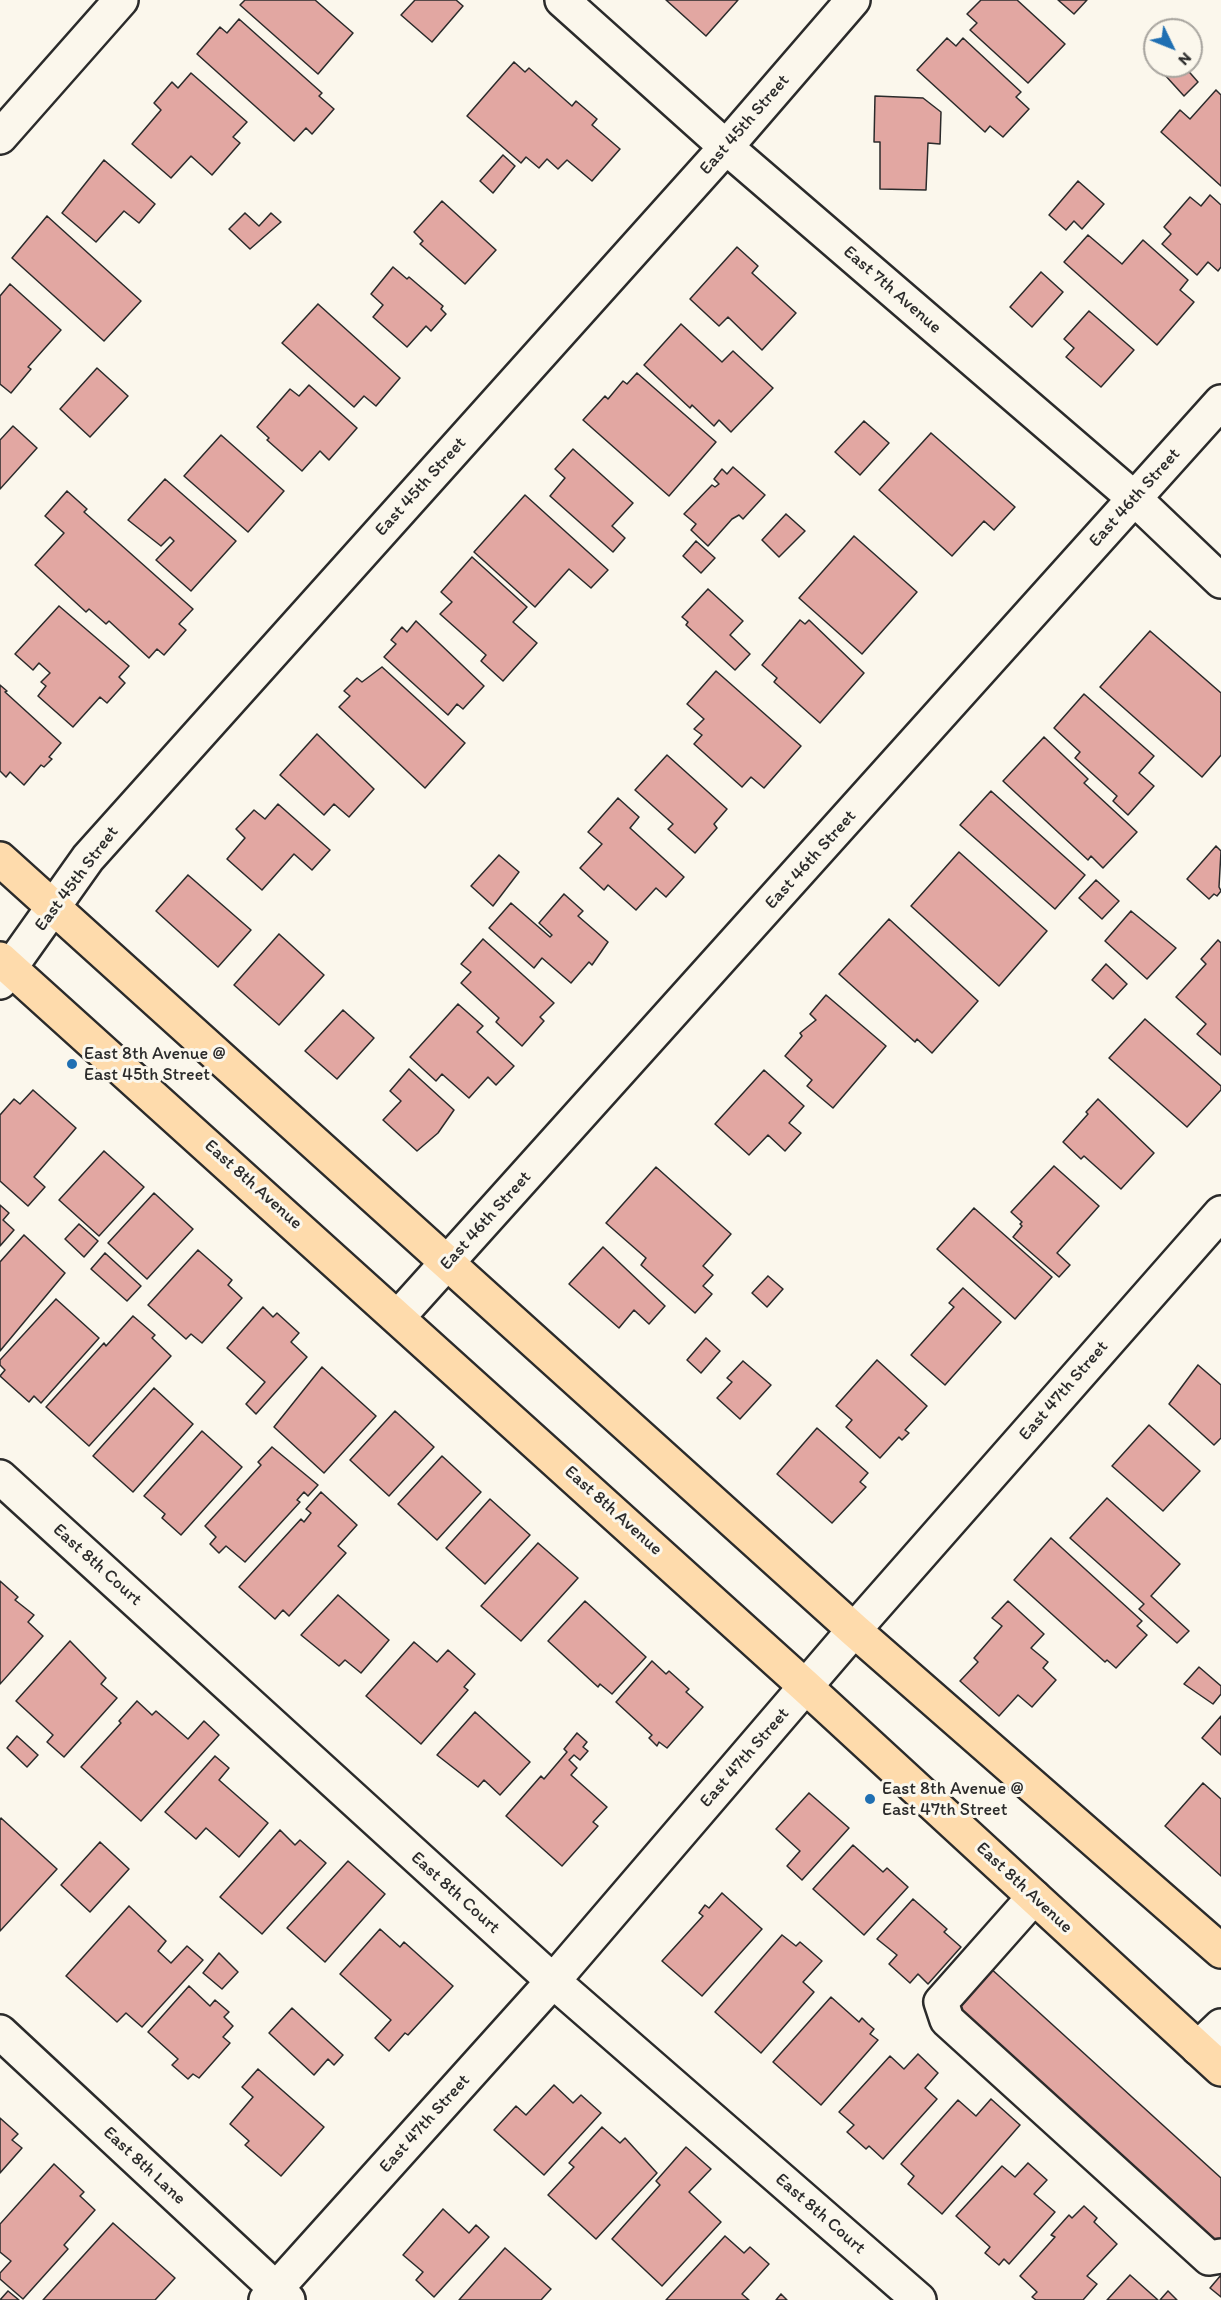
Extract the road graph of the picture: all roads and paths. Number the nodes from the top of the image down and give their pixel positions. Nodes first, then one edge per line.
1 (121, 0) edge
2 (562, 0) edge
3 (853, 0) edge
4 (0, 137) edge
5 (726, 147) junction
6 (1221, 402) edge
7 (1135, 499) junction
8 (1221, 580) edge
9 (0, 859) edge
10 (54, 908) junction
11 (3, 970) edge
12 (1221, 1213) edge
13 (448, 1264) junction
14 (399, 1316) junction
15 (0, 1477) edge
16 (854, 1630) junction
17 (806, 1687) junction
18 (1034, 1897) junction
19 (1221, 1951) edge
20 (553, 1982) junction
21 (1221, 2026) edge
22 (0, 2032) edge
23 (1209, 2059) edge
24 (1221, 2256) edge
25 (277, 2296) edge
26 (919, 2300) edge

1 - 4 street
2 - 5 street, East 7th Avenue
3 - 5 street, East 45th Street
5 - 7 street, East 7th Avenue
5 - 10 street, East 45th Street
6 - 7 street, East 46th Street
7 - 8 street, East 7th Avenue
7 - 13 street, East 46th Street
9 - 10 main road
10 - 11 street, East 45th Street
10 - 13 main road
11 - 14 main road, East 8th Avenue
12 - 16 street, East 47th Street
13 - 14 street, East 46th Street
13 - 16 main road
14 - 17 main road, East 8th Avenue
15 - 20 street, East 8th Court
16 - 17 street, East 47th Street
16 - 19 main road
17 - 18 main road, East 8th Avenue
17 - 20 street, East 47th Street
18 - 23 main road, East 8th Avenue
18 - 24 street
20 - 25 street, East 47th Street
20 - 26 street, East 8th Court
21 - 23 street
22 - 25 street, East 8th Lane

